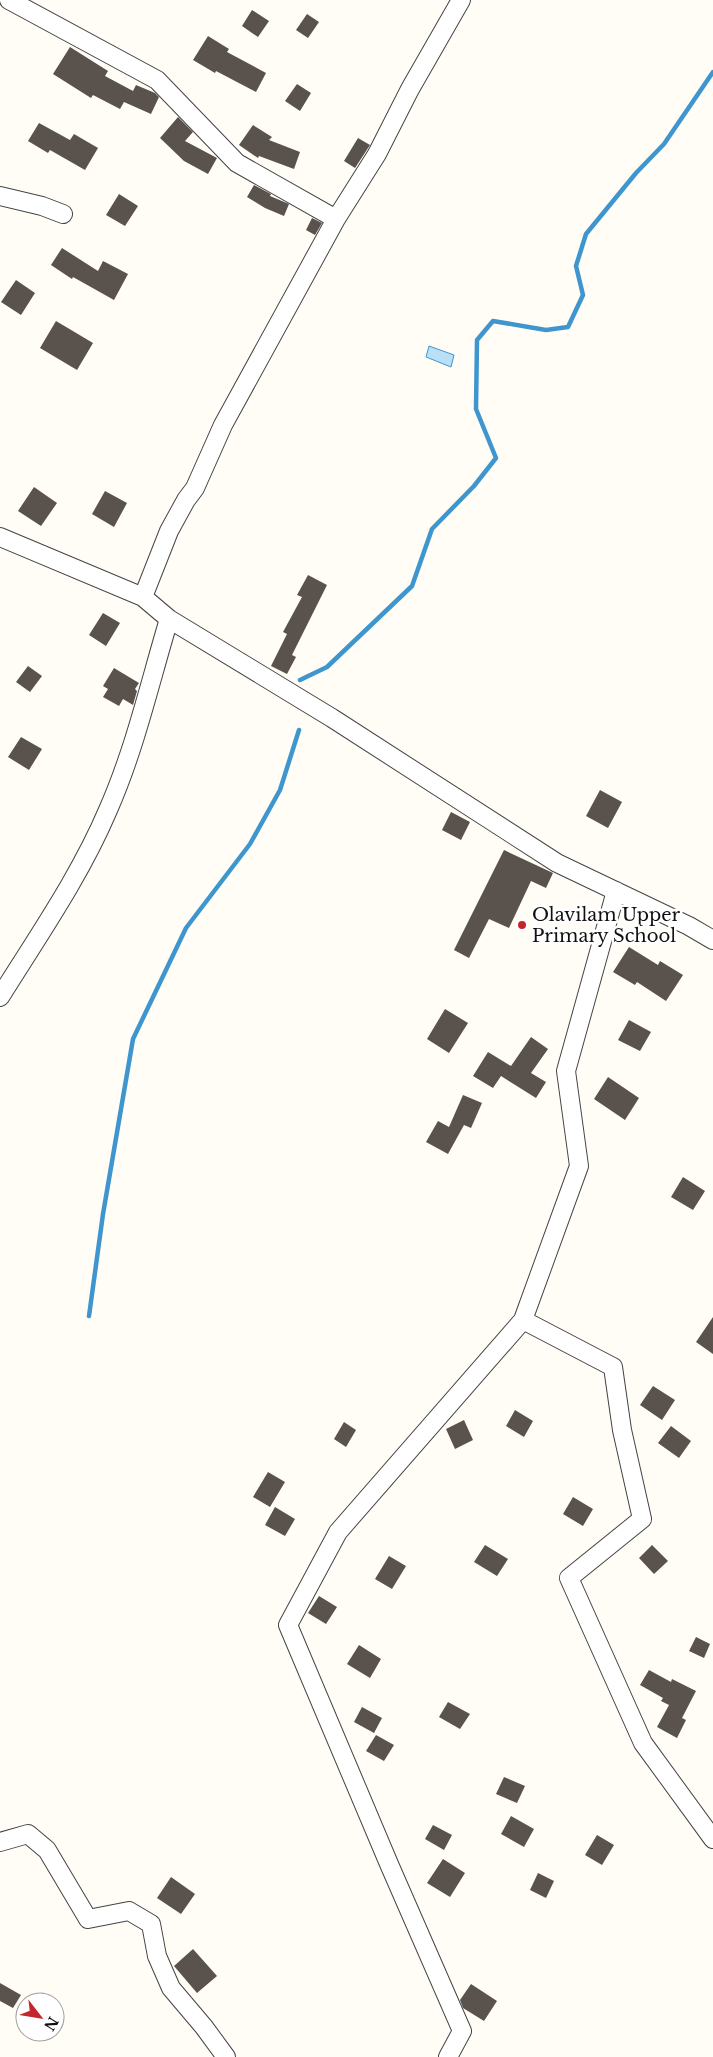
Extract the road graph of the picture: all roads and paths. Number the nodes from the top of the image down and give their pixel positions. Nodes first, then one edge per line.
1 (9, 0) edge
2 (461, 0) edge
3 (0, 196) edge
4 (64, 214) dead end
5 (336, 219) junction
6 (0, 537) edge
7 (143, 596) junction
8 (169, 619) junction
9 (616, 891) junction
10 (713, 940) edge
11 (0, 996) edge
12 (523, 1320) junction
13 (713, 1839) edge
14 (0, 1842) edge
15 (226, 2057) edge
16 (448, 2057) edge

1 - 5 street
2 - 5 street
3 - 4 street
5 - 7 street
6 - 7 street
7 - 8 street
8 - 9 street
8 - 11 street
9 - 10 street
9 - 12 street
12 - 13 street
12 - 16 street
14 - 15 street

